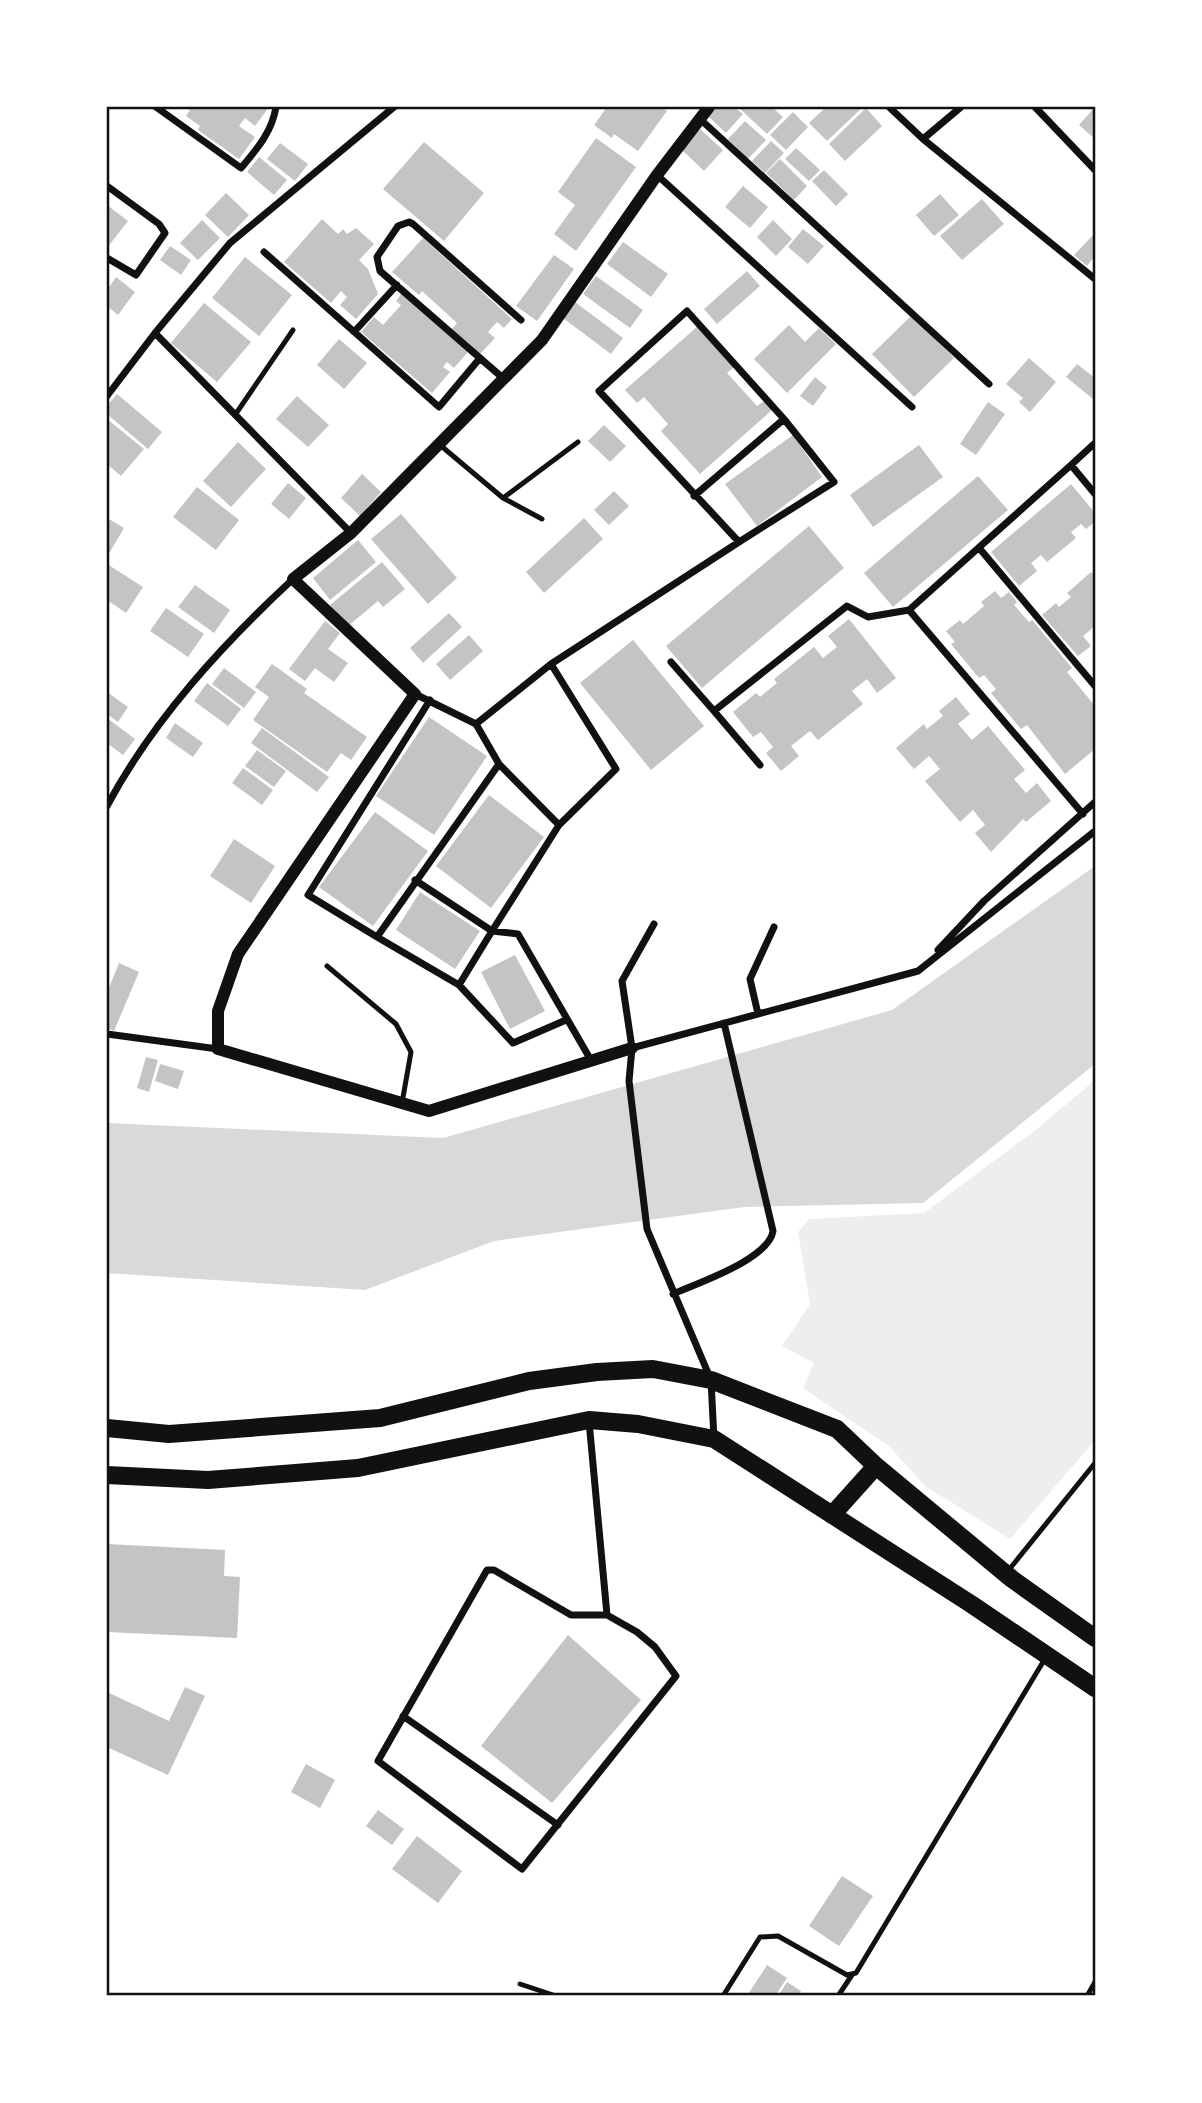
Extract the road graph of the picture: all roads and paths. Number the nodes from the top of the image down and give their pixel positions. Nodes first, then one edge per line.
1 (156, 107) edge
2 (276, 107) edge
3 (394, 107) edge
4 (709, 107) edge
5 (889, 107) edge
6 (961, 107) edge
7 (1035, 107) edge
8 (700, 118) junction
9 (923, 139) junction
10 (1095, 170) edge
11 (656, 175) junction
12 (107, 186) edge
13 (264, 253) dead end
14 (107, 258) edge
15 (1095, 279) edge
16 (397, 285) junction
17 (521, 320) dead end
18 (293, 330) dead end
19 (354, 332) junction
20 (155, 334) junction
21 (480, 358) junction
22 (504, 380) junction
23 (989, 384) dead end
24 (107, 396) edge
25 (912, 407) dead end
26 (235, 415) junction
27 (784, 419) junction
28 (578, 442) dead end
29 (1095, 443) edge
30 (440, 444) junction
31 (1071, 465) junction
32 (1095, 494) edge
33 (694, 496) junction
34 (503, 498) junction
35 (542, 519) dead end
36 (351, 533) junction
37 (739, 542) junction
38 (980, 549) junction
39 (293, 579) junction
40 (909, 610) junction
41 (671, 662) dead end
42 (551, 664) junction
43 (1095, 686) edge
44 (415, 694) junction
45 (430, 700) junction
46 (714, 711) junction
47 (476, 724) junction
48 (499, 764) junction
49 (760, 765) dead end
50 (1095, 802) edge
51 (107, 806) edge
52 (1083, 814) junction
53 (559, 825) junction
54 (1095, 831) edge
55 (415, 880) junction
56 (654, 924) dead end
57 (775, 927) dead end
58 (492, 931) junction
59 (377, 937) junction
60 (327, 966) dead end
61 (918, 971) junction
62 (459, 985) junction
63 (758, 1014) junction
64 (566, 1020) junction
65 (724, 1023) junction
66 (107, 1034) edge
67 (632, 1048) junction
68 (218, 1049) junction
69 (592, 1062) junction
70 (402, 1103) junction
71 (673, 1294) junction
72 (711, 1380) junction
73 (589, 1420) junction
74 (107, 1429) edge
75 (714, 1439) junction
76 (1095, 1463) edge
77 (876, 1466) junction
78 (107, 1475) edge
79 (832, 1515) junction
80 (1006, 1574) junction
81 (607, 1615) junction
82 (1095, 1637) edge
83 (1048, 1655) junction
84 (1095, 1688) edge
85 (403, 1716) junction
86 (558, 1825) junction
87 (854, 1974) junction
88 (1095, 1982) edge
89 (520, 1984) dead end
90 (556, 1996) edge
91 (723, 1996) edge
92 (838, 1996) edge
93 (1087, 1996) edge

1 - 2 street
3 - 20 street
4 - 8 street
5 - 9 street
6 - 9 street
7 - 10 street
8 - 11 street
8 - 23 street
9 - 15 street
11 - 22 street
11 - 25 street
12 - 14 street
13 - 19 street
16 - 17 street
16 - 19 street
16 - 21 street
18 - 26 lane
19 - 21 street
20 - 24 street
20 - 26 street
21 - 22 street
22 - 30 street
26 - 36 street
27 - 33 street
27 - 33 street
27 - 37 street
28 - 34 lane
29 - 31 street
30 - 34 lane
30 - 36 street
31 - 32 street
31 - 38 street
33 - 37 street
34 - 35 lane
36 - 39 street
37 - 42 street
38 - 40 street
38 - 43 street
39 - 44 street
39 - 51 street
40 - 46 street
40 - 52 street
41 - 46 street
42 - 47 street
42 - 53 street
44 - 45 street
44 - 68 street
45 - 47 street
45 - 59 street
46 - 49 street
47 - 48 street
48 - 53 street
48 - 55 street
50 - 52 street
52 - 61 street
53 - 58 street
54 - 61 street
55 - 58 street
55 - 59 street
56 - 67 street
57 - 63 street
58 - 62 street
58 - 64 street
59 - 62 street
60 - 70 lane
61 - 63 street
62 - 64 street
63 - 65 street
64 - 69 street
65 - 67 street
65 - 71 street
66 - 68 street
67 - 69 street
67 - 71 street
68 - 70 street
69 - 70 street
71 - 72 street
72 - 74 main road
72 - 75 street
72 - 77 main road
73 - 75 main road
73 - 78 main road
73 - 81 street
75 - 79 main road
76 - 80 lane
77 - 79 main road
77 - 80 main road
79 - 83 main road
80 - 82 main road
81 - 85 street
81 - 86 street
83 - 84 main road
83 - 87 lane
85 - 86 street
85 - 86 street
87 - 91 lane
87 - 92 lane
88 - 93 lane
89 - 90 lane

